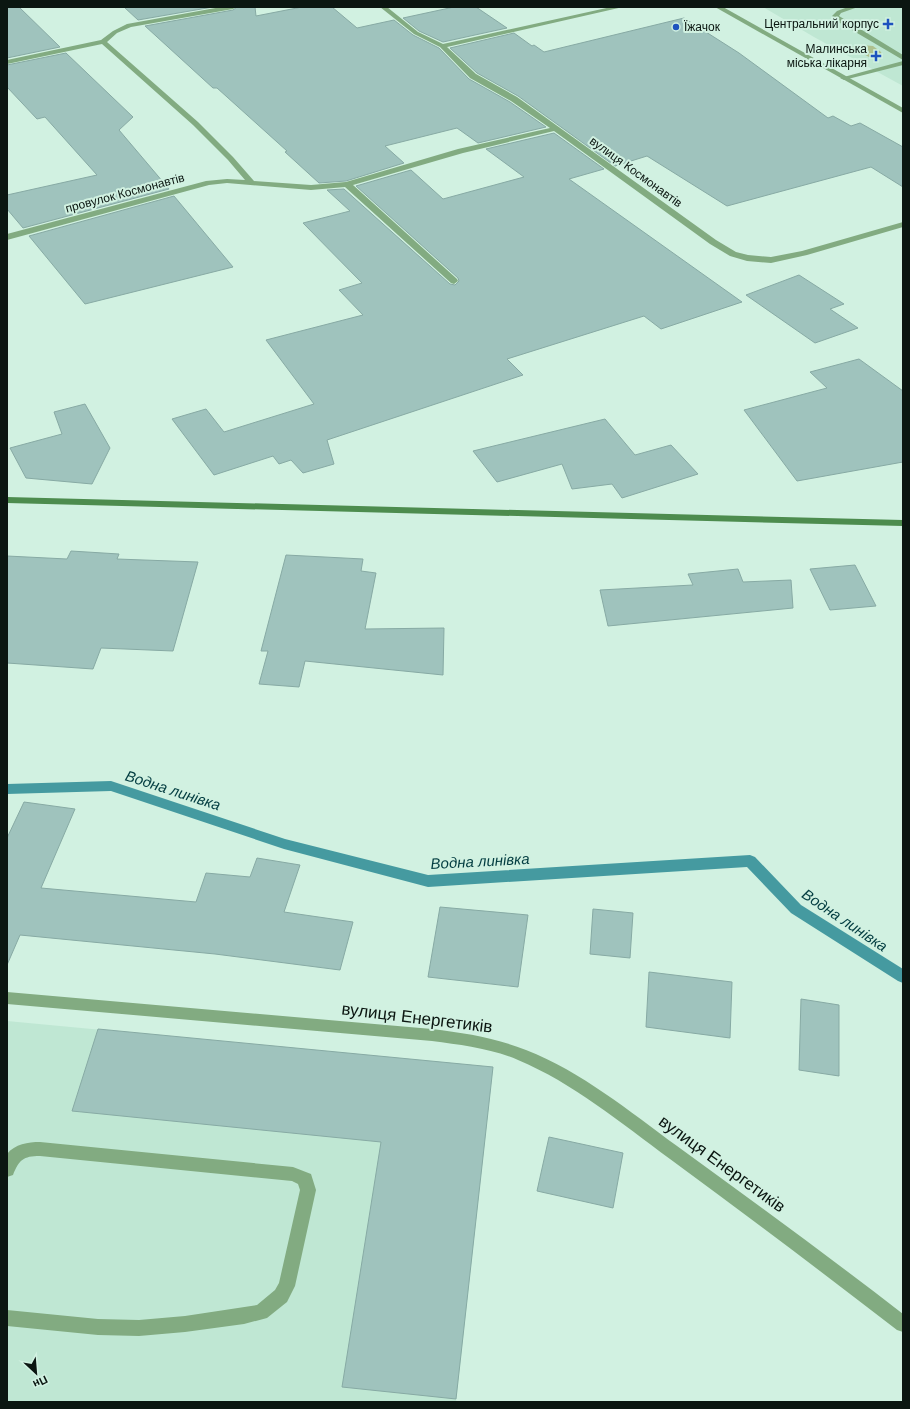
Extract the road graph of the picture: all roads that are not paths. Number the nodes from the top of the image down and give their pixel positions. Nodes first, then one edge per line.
1 (233, 7) edge
2 (383, 7) edge
3 (620, 7) edge
4 (718, 7) edge
5 (855, 7) edge
6 (103, 42) junction
7 (442, 46) junction
8 (903, 58) edge
9 (7, 62) edge
10 (903, 63) edge
11 (844, 78) junction
12 (903, 111) edge
13 (555, 129) junction
14 (251, 183) junction
15 (346, 184) junction
16 (903, 224) edge
17 (7, 237) edge
18 (454, 281) dead end
19 (7, 500) edge
20 (903, 523) edge
21 (7, 998) edge
22 (7, 1170) edge
23 (7, 1318) edge
24 (903, 1324) edge

1 - 6 street
2 - 7 street, вулиця Космонавтів
3 - 7 street
4 - 11 street
5 - 8 street
6 - 9 street
6 - 14 street
7 - 13 street, вулиця Космонавтів
10 - 11 street
11 - 12 street
13 - 15 street, провулок Космонавтів
13 - 16 street, вулиця Космонавтів
14 - 15 street, провулок Космонавтів
14 - 17 street, провулок Космонавтів
15 - 18 street
19 - 20 street
21 - 24 street, вулиця Енергетиків
22 - 23 street

